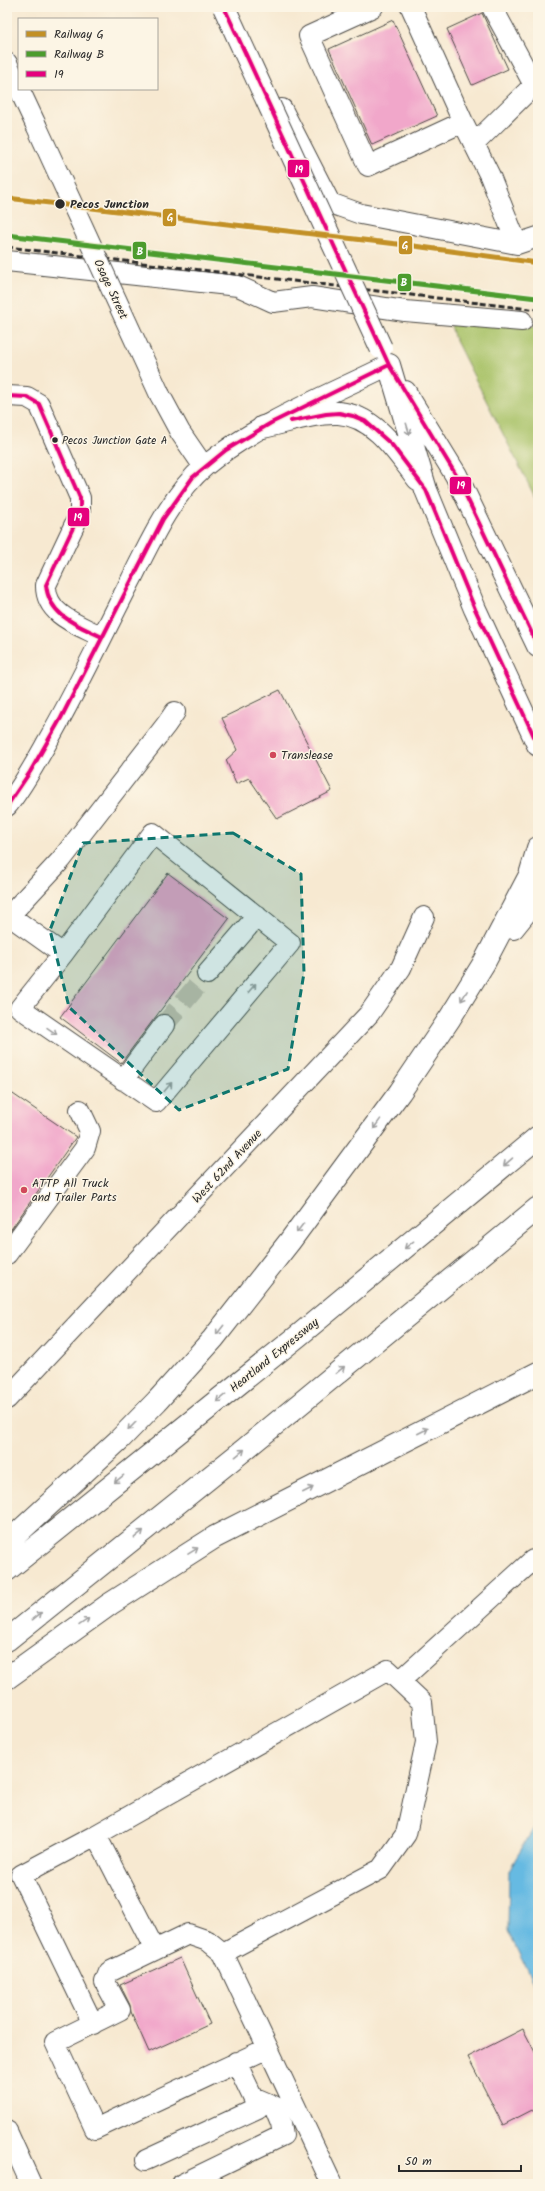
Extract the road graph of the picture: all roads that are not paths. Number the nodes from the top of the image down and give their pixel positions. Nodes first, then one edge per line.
1 (224, 7) edge
2 (231, 7) edge
3 (372, 7) edge
4 (411, 7) edge
5 (492, 7) edge
6 (7, 63) edge
7 (536, 83) edge
8 (18, 87) edge
9 (20, 90) edge
10 (463, 122) junction
11 (474, 144) junction
12 (538, 237) edge
13 (517, 244) junction
14 (7, 261) edge
15 (522, 321) dead end
16 (385, 356) junction
17 (7, 396) edge
18 (263, 427) junction
19 (204, 467) junction
20 (426, 490) junction
21 (102, 637) junction
22 (538, 646) edge
23 (175, 712) dead end
24 (538, 745) edge
25 (7, 806) edge
26 (538, 848) edge
27 (538, 897) edge
28 (8, 915) edge
29 (257, 916) junction
30 (424, 916) dead end
31 (63, 954) junction
32 (484, 963) junction
33 (206, 974) tunnel mouth
34 (164, 1025) tunnel mouth
35 (123, 1080) junction
36 (80, 1110) dead end
37 (538, 1137) edge
38 (538, 1208) edge
39 (7, 1254) edge
40 (538, 1373) edge
41 (7, 1399) edge
42 (7, 1544) edge
43 (533, 1560) dead end
44 (7, 1570) edge
45 (7, 1640) edge
46 (7, 1678) edge
47 (400, 1681) junction
48 (96, 1835) junction
49 (155, 1950) junction
50 (223, 1952) junction
51 (93, 2024) junction
52 (268, 2048) junction
53 (236, 2062) junction
54 (253, 2097) junction
55 (7, 2130) edge
56 (146, 2160) dead end
57 (32, 2184) edge
58 (182, 2184) edge
59 (332, 2184) edge

1 - 16 main road, bridge
2 - 13 street
3 - 10 street
4 - 10 street
5 - 7 street
6 - 8 street, Osage Street, bridge
7 - 11 street
9 - 19 street, Osage Street, bridge
10 - 11 street
11 - 13 street
12 - 13 street
14 - 15 street
16 - 18 street
16 -> 20 main road
16 - 22 main road
17 - 21 street
18 - 19 street
18 - 20 main road
19 - 21 street
20 - 24 main road
21 - 25 street
23 - 28 street
26 - 32 main road
27 - 32 main road
28 - 31 street
29 - 31 street
29 - 33 street
35 -> 29 street
30 - 41 street, West 62nd Avenue
31 -> 35 street
32 -> 42 main road
34 - 35 street
36 - 39 street
37 -> 44 main road, Heartland Expressway
45 -> 38 main road
46 -> 40 main road
43 - 47 street
47 - 48 street
47 - 50 street
48 - 49 street
48 - 51 street
49 - 50 street
49 - 51 street
50 - 52 street
51 - 53 street
52 - 53 street
52 - 59 street
53 - 54 street
54 - 56 street
54 - 58 street
55 - 57 street

